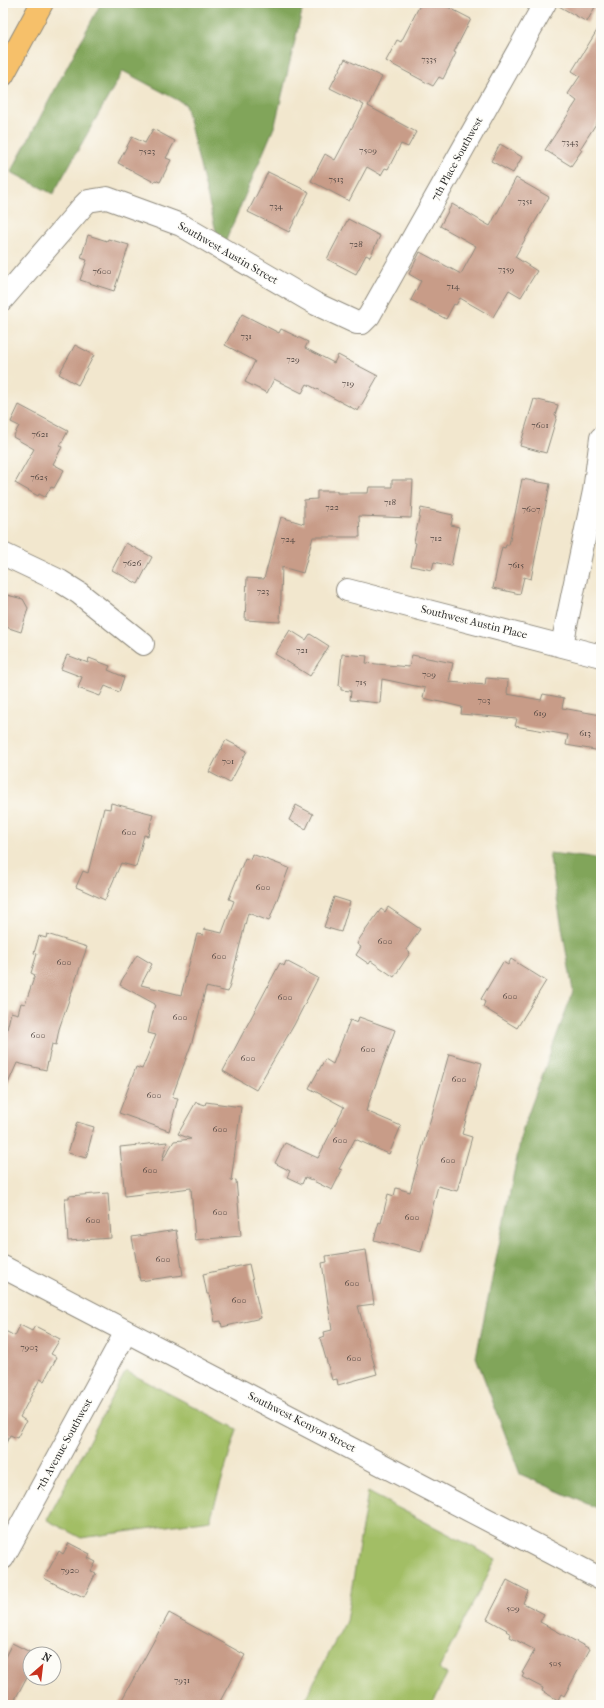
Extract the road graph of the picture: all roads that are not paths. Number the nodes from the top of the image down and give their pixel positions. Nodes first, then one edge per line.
1 (42, 3) edge
2 (545, 3) edge
3 (3, 75) edge
4 (3, 299) edge
5 (369, 316) joint
6 (601, 438) edge
7 (3, 554) edge
8 (347, 590) dead end
9 (143, 644) dead end
10 (562, 645) junction
11 (601, 656) edge
12 (3, 1267) edge
13 (126, 1332) junction
14 (3, 1558) edge
15 (601, 1579) edge

1 - 3 main road
2 - 5 street, 7th Place Southwest
4 - 5 street, Southwest Austin Street
6 - 10 street
7 - 9 street
8 - 10 street, Southwest Austin Place
10 - 11 street, Southwest Austin Place
12 - 13 street, Southwest Kenyon Street
13 - 14 street, 7th Avenue Southwest
13 - 15 street, Southwest Kenyon Street

